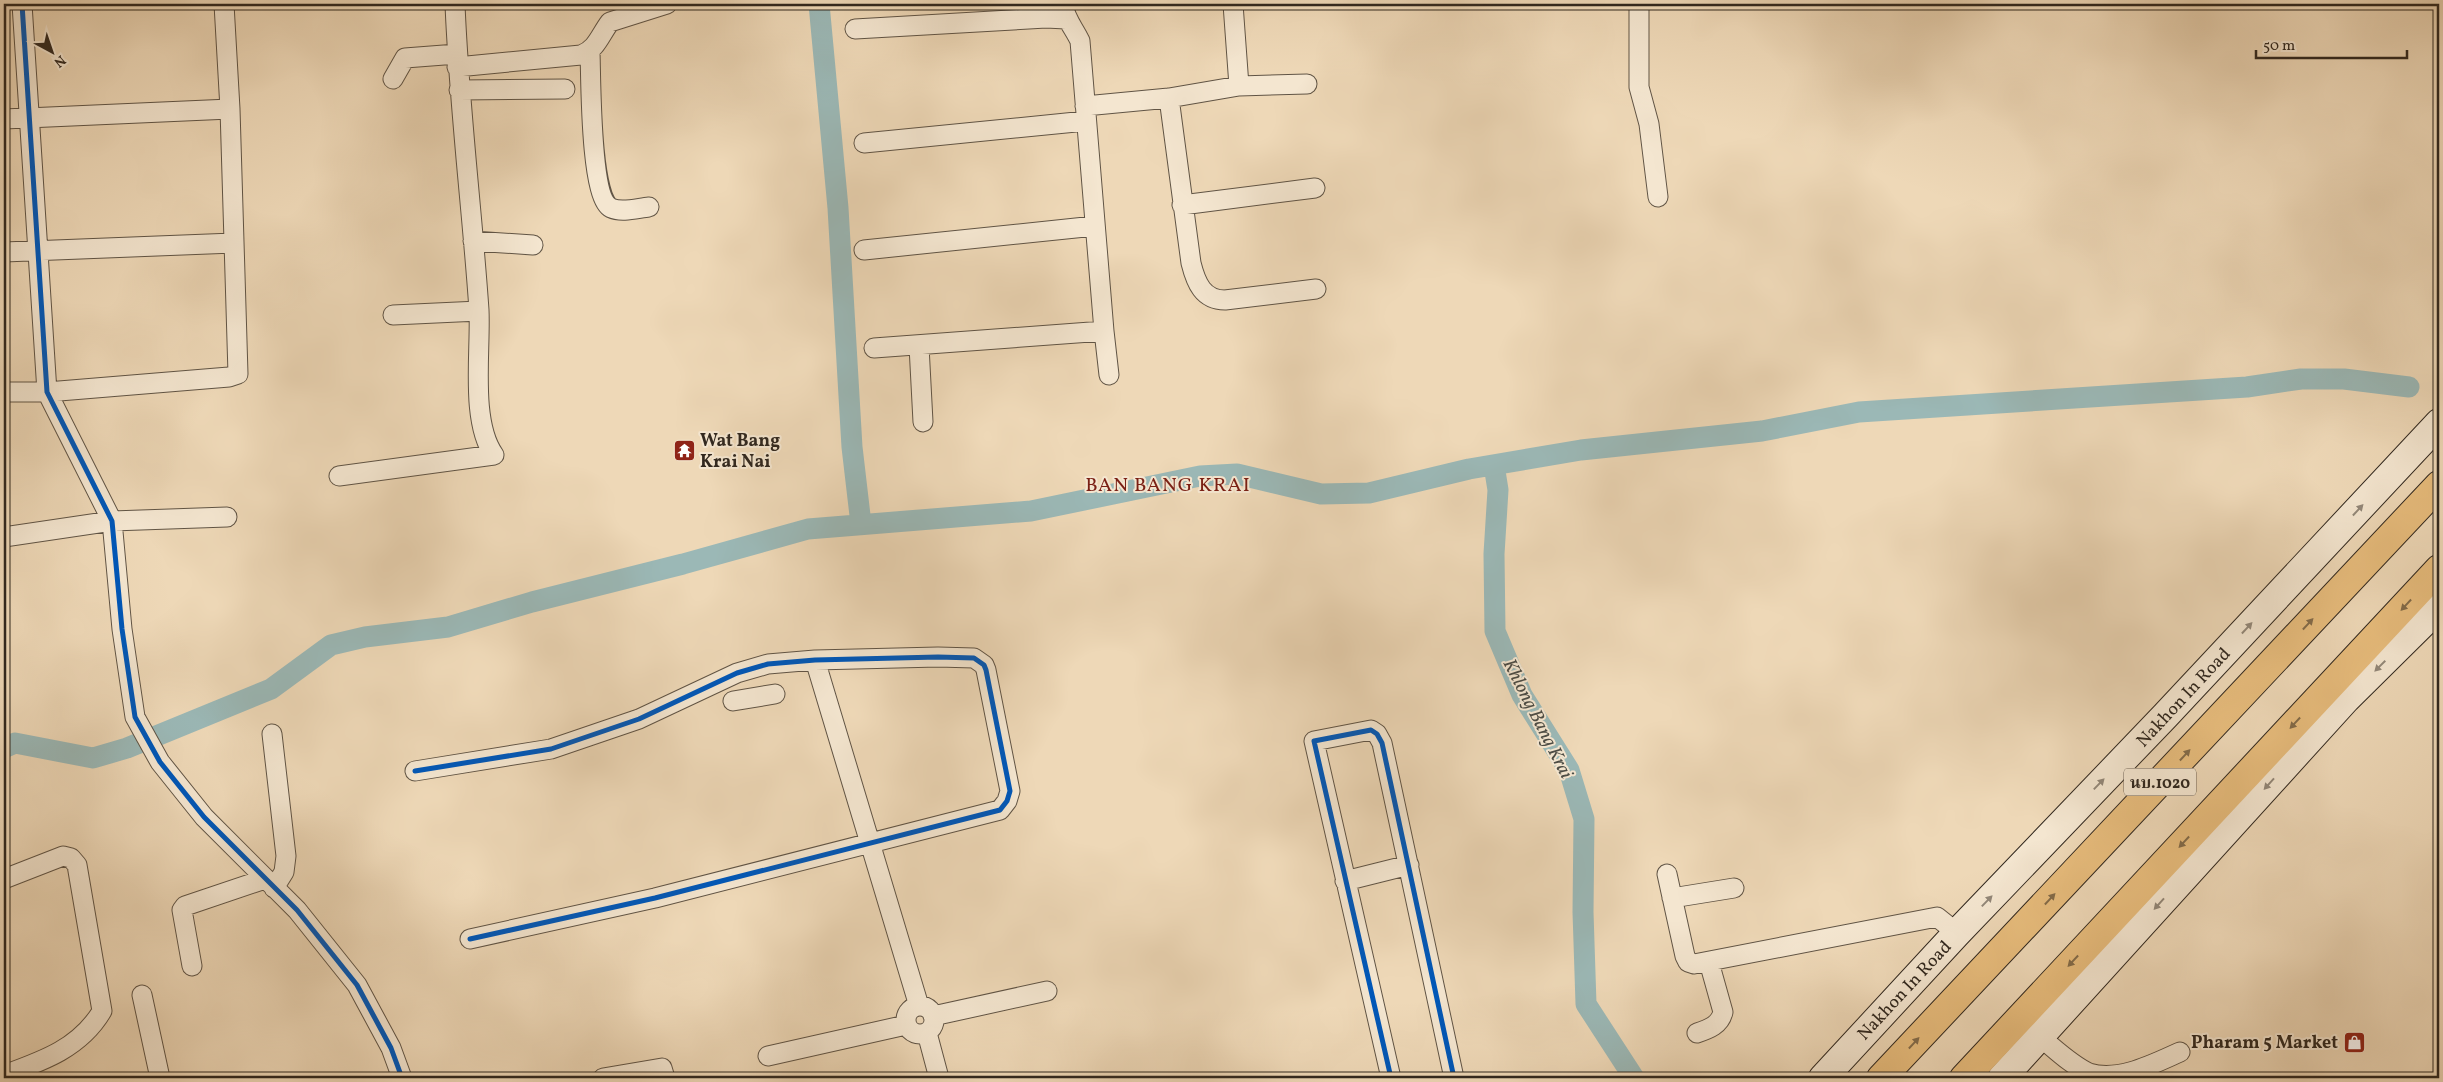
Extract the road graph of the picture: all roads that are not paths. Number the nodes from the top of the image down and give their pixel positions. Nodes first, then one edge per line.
1 (22, 4) edge
2 (224, 4) edge
3 (455, 4) edge
4 (667, 4) edge
5 (1233, 4) edge
6 (1639, 4) edge
7 (1065, 12) edge
8 (855, 29) dead end
9 (590, 52) junction
10 (457, 60) junction
11 (393, 79) dead end
12 (1306, 84) dead end
13 (1240, 86) junction
14 (566, 89) dead end
15 (460, 90) junction
16 (1169, 98) junction
17 (230, 109) junction
18 (1086, 114) junction
19 (31, 118) junction
20 (4, 119) edge
21 (864, 143) dead end
22 (1314, 188) dead end
23 (1658, 197) dead end
24 (1182, 205) junction
25 (649, 207) dead end
26 (1095, 226) junction
27 (473, 242) junction
28 (234, 243) junction
29 (533, 245) dead end
30 (864, 250) dead end
31 (36, 251) junction
32 (4, 252) edge
33 (1316, 288) dead end
34 (479, 311) junction
35 (393, 315) dead end
36 (1104, 331) junction
37 (920, 346) junction
38 (874, 348) dead end
39 (1109, 376) dead end
40 (4, 392) edge
41 (47, 392) junction
42 (923, 422) dead end
43 (2439, 424) edge
44 (339, 476) dead end
45 (2439, 485) edge
46 (227, 517) dead end
47 (112, 521) junction
48 (4, 537) edge
49 (2439, 569) edge
50 (2439, 607) edge
51 (815, 660) junction
52 (722, 680) junction
53 (776, 694) dead end
54 (272, 734) dead end
55 (415, 771) dead end
56 (869, 845) junction
57 (1409, 865) junction
58 (1667, 874) dead end
59 (4, 879) edge
60 (1345, 881) junction
61 (270, 884) junction
62 (1734, 888) dead end
63 (1672, 898) junction
64 (1957, 933) junction
65 (470, 938) dead end
66 (1709, 962) junction
67 (192, 966) dead end
68 (1047, 991) dead end
69 (142, 995) dead end
70 (926, 1018) junction
71 (1698, 1033) dead end
72 (2039, 1036) junction
73 (2180, 1052) dead end
74 (768, 1056) dead end
75 (4, 1074) edge
76 (160, 1078) edge
77 (402, 1078) edge
78 (603, 1078) edge
79 (665, 1078) edge
80 (940, 1078) edge
81 (1391, 1078) edge
82 (1454, 1078) edge
83 (1823, 1078) edge
84 (1881, 1078) edge
85 (1964, 1078) edge
86 (2002, 1078) edge

1 - 19 street
2 - 17 street
3 - 10 street
4 - 9 street
5 - 13 street
6 - 23 street
7 - 8 street
7 - 18 street
9 - 10 street
9 - 25 street
10 - 11 street
10 - 15 street
12 - 13 street
13 - 16 street
14 - 15 street
15 - 27 street
16 - 18 street
16 - 24 street
17 - 19 street
17 - 28 street
18 - 21 street
18 - 26 street
19 - 20 street
19 - 31 street
22 - 24 street
24 - 33 street
26 - 30 street
26 - 36 street
27 - 29 street
27 - 34 street
28 - 31 street
28 - 41 street
31 - 32 street
31 - 41 street
34 - 35 street
34 - 44 street
36 - 37 street
36 - 39 street
37 - 38 street
37 - 42 street
40 - 41 street
41 - 47 street
64 -> 43 main road, Nakhon In Road / นบ.1020
84 -> 45 main road, นบ.1020
46 - 47 street
47 - 48 street
47 - 61 street
49 -> 85 main road, นบ.1020
50 -> 72 main road
51 - 52 street
51 - 56 street
51 - 56 street
52 - 53 street
52 - 55 street
54 - 61 street
56 - 65 street
56 - 70 street
57 - 60 street
57 - 60 street
57 - 82 street
58 - 63 street
59 - 75 street
60 - 81 street
61 - 67 street
61 - 77 street
62 - 63 street
63 - 66 street
64 - 66 street
64 - 83 main road, Nakhon In Road / นบ.1020
66 - 71 street
68 - 70 street
69 - 76 street
70 - 74 street
70 - 80 street
72 - 73 street
72 - 86 main road
78 - 79 street

